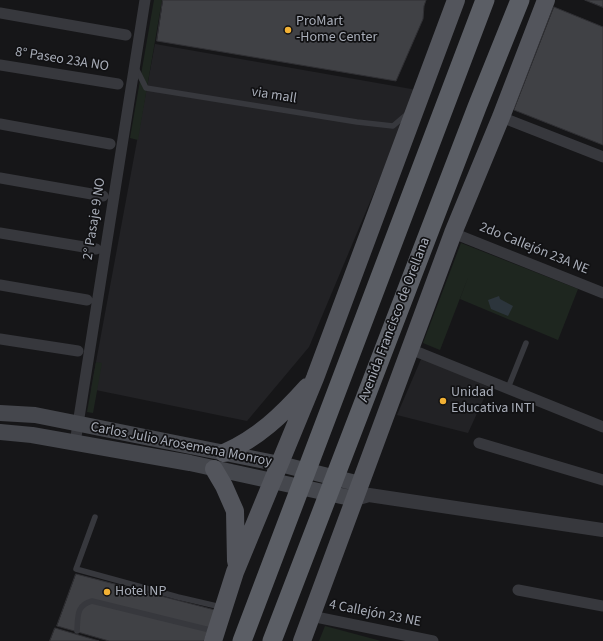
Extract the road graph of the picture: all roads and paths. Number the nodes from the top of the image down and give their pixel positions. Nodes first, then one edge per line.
1 (145, 0) edge
2 (456, 0) edge
3 (485, 0) edge
4 (520, 0) edge
5 (546, 0) edge
6 (0, 13) edge
7 (126, 35) dead end
8 (134, 64) junction
9 (0, 65) edge
10 (118, 84) dead end
11 (417, 106) junction
12 (501, 117) junction
13 (0, 124) edge
14 (110, 144) dead end
15 (603, 157) edge
16 (0, 178) edge
17 (103, 196) dead end
18 (0, 233) edge
19 (453, 233) junction
20 (96, 249) dead end
21 (0, 285) edge
22 (603, 293) edge
23 (87, 300) dead end
24 (0, 339) edge
25 (526, 343) dead end
26 (410, 349) junction
27 (78, 351) dead end
28 (315, 378) junction
29 (508, 388) junction
30 (0, 413) edge
31 (78, 425) junction
32 (603, 427) edge
33 (0, 432) edge
34 (75, 443) junction
35 (479, 443) dead end
36 (224, 453) junction
37 (280, 464) junction
38 (214, 469) junction
39 (304, 479) junction
40 (603, 480) edge
41 (273, 482) junction
42 (332, 486) junction
43 (361, 493) junction
44 (95, 517) dead end
45 (603, 529) edge
46 (235, 572) junction
47 (518, 590) dead end
48 (603, 606) edge
49 (224, 607) junction
50 (311, 616) junction
51 (77, 631) dead end
52 (245, 633) edge
53 (214, 636) edge
54 (237, 641) edge
55 (272, 641) edge
56 (302, 641) edge
57 (433, 641) edge

1 - 8 street, 2° Pasaje 9 NO
2 - 11 main road
3 - 39 highway, Avenida Francisco de Orellana
4 - 42 highway, Avenida Francisco de Orellana
5 - 12 main road, Avenida Francisco de Orellana
6 - 7 street
8 - 11 lane, via mall
8 - 31 street, 2° Pasaje 9 NO
9 - 10 street, 8° Paseo 23A NO
11 - 28 main road
12 - 15 street
12 - 19 main road, Avenida Francisco de Orellana
13 - 14 street
16 - 17 street
18 - 20 street
19 - 22 street, 2do Callejón 23A NE
19 - 26 main road, Avenida Francisco de Orellana
21 - 23 street
24 - 27 street
25 - 29 lane
26 - 29 street
26 - 43 main road, Avenida Francisco de Orellana
28 - 36 main road
28 - 37 main road
29 - 32 street
30 - 31 main road, Carlos Julio Arosemena Monroy
31 - 34 street, 2° Pasaje 9 NO
31 - 36 main road, Carlos Julio Arosemena Monroy
33 - 34 main road, Carlos Julio Arosemena Monroy
34 - 38 main road, Carlos Julio Arosemena Monroy
35 - 40 street
36 - 37 main road, Carlos Julio Arosemena Monroy
37 - 39 main road, Carlos Julio Arosemena Monroy
37 - 41 main road
38 - 41 main road, Carlos Julio Arosemena Monroy
38 - 46 main road
39 - 41 main road, Carlos Julio Arosemena Monroy
39 - 42 main road, Carlos Julio Arosemena Monroy
39 - 52 highway, Avenida Francisco de Orellana
41 - 46 main road
42 - 43 main road, Carlos Julio Arosemena Monroy
42 - 55 highway, Avenida Francisco de Orellana
43 - 45 street
43 - 50 main road, Avenida Francisco de Orellana
44 - 49 lane
46 - 49 main road
47 - 48 street
49 - 53 main road
50 - 56 main road, Avenida Francisco de Orellana
50 - 57 street, 4 Callejón 23 NE
51 - 53 lane
52 - 54 highway, Avenida Francisco de Orellana

